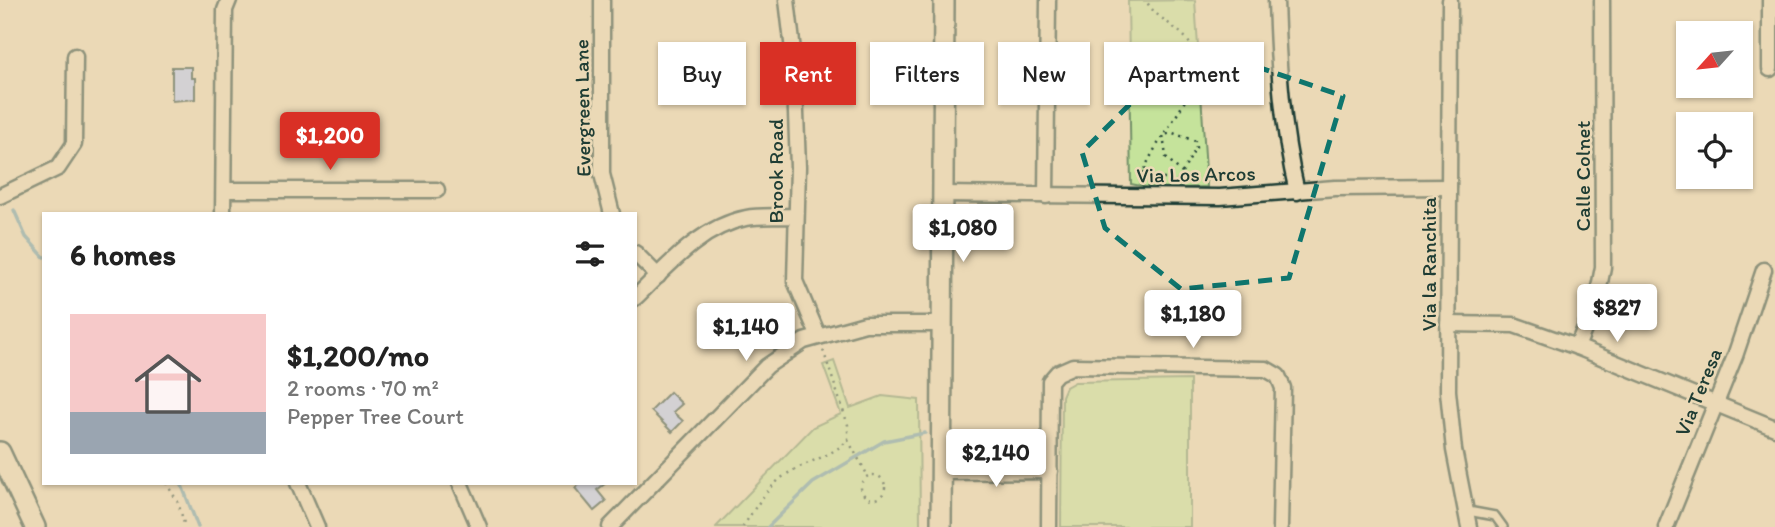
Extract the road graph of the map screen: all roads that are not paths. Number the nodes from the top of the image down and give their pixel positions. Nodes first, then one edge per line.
1 (229, 0) edge
2 (602, 0) edge
3 (944, 0) edge
4 (1048, 0) edge
5 (1276, 0) edge
6 (1450, 0) edge
7 (1602, 0) edge
8 (1770, 0) edge
9 (788, 1) edge
10 (75, 56) dead end
11 (1770, 69) dead end
12 (1449, 187) junction
13 (224, 190) junction
14 (437, 190) dead end
15 (1297, 192) junction
16 (943, 194) junction
17 (1046, 195) junction
18 (0, 196) edge
19 (223, 212) edge
20 (612, 212) edge
21 (795, 216) junction
22 (637, 255) edge
23 (1764, 270) dead end
24 (658, 276) junction
25 (637, 296) edge
26 (943, 324) junction
27 (1448, 324) junction
28 (818, 335) junction
29 (1577, 347) junction
30 (1716, 405) junction
31 (1775, 428) edge
32 (0, 452) edge
33 (1049, 471) junction
34 (942, 472) junction
35 (299, 485) edge
36 (461, 485) edge
37 (1468, 511) junction
38 (34, 527) edge
39 (317, 527) edge
40 (478, 527) edge
41 (610, 527) edge
42 (941, 527) edge
43 (1049, 527) edge
44 (1280, 527) edge
45 (1469, 527) edge
46 (1503, 527) edge
47 (1666, 527) edge

1 - 13 street
2 - 20 street, Evergreen Lane
3 - 16 street
4 - 17 street
5 - 15 street
6 - 12 street, Via la Ranchita
7 - 29 street, Calle Colnet
8 - 11 street
9 - 21 street, Brook Road
10 - 18 street
12 - 15 street, Via Los Arcos
12 - 27 street, Via la Ranchita
13 - 14 street
13 - 19 street
15 - 17 street, Via Los Arcos
16 - 17 street, Via Los Arcos
16 - 26 street
21 - 24 street
21 - 28 street, Brook Road
22 - 24 street
23 - 30 street, Via Teresa
24 - 25 street
26 - 28 street
26 - 34 street
27 - 29 street
27 - 37 street, Via la Ranchita
28 - 41 street
29 - 30 street
30 - 31 street
30 - 47 street, Via Teresa
32 - 38 street
33 - 34 street
33 - 43 street
33 - 44 street
34 - 42 street
35 - 39 street
36 - 40 street
37 - 45 street, Via la Ranchita
37 - 46 lane

